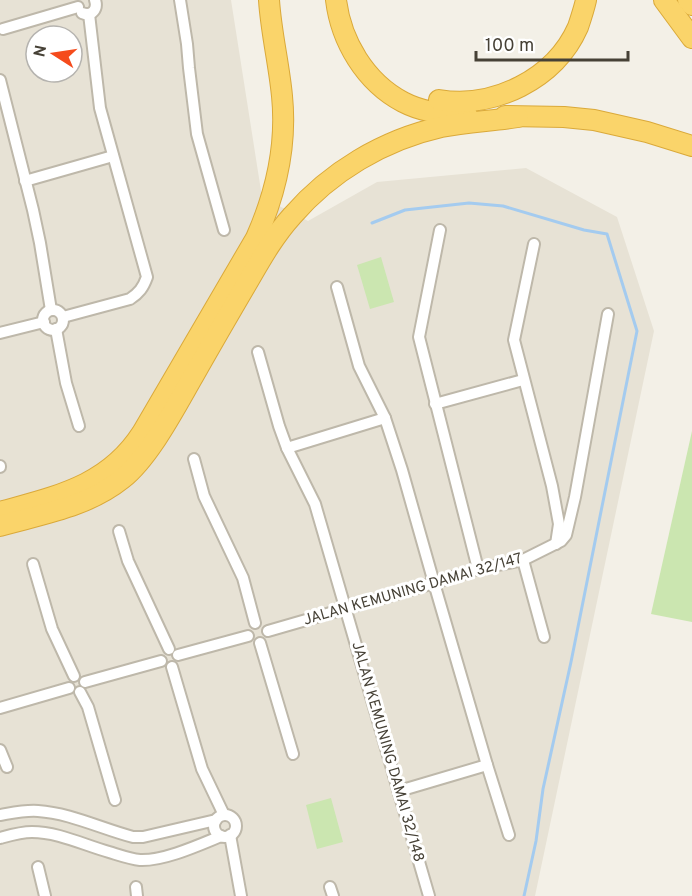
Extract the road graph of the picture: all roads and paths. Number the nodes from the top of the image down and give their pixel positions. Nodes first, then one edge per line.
1 (180, 0) edge
2 (269, 0) edge
3 (336, 0) edge
4 (350, 0) edge
5 (586, 0) edge
6 (664, 0) edge
7 (688, 0) edge
8 (99, 1) edge
9 (78, 4) edge
10 (692, 5) edge
11 (89, 14) junction
12 (1, 30) edge
13 (692, 38) edge
14 (0, 80) edge
15 (518, 117) junction
16 (692, 146) edge
17 (113, 156) junction
18 (25, 181) junction
19 (224, 230) dead end
20 (440, 230) dead end
21 (534, 244) dead end
22 (337, 287) dead end
23 (51, 310) junction
24 (608, 314) dead end
25 (63, 317) junction
26 (44, 322) junction
27 (56, 329) junction
28 (0, 333) edge
29 (258, 352) dead end
30 (523, 380) junction
31 (435, 404) junction
32 (385, 418) junction
33 (79, 426) dead end
34 (287, 448) junction
35 (194, 459) dead end
36 (552, 486) junction
37 (575, 497) junction
38 (0, 512) edge
39 (0, 526) edge
40 (120, 531) dead end
41 (556, 544) junction
42 (523, 560) junction
43 (33, 564) dead end
44 (478, 569) junction
45 (434, 583) junction
46 (345, 608) junction
47 (255, 623) junction
48 (268, 631) junction
49 (248, 636) junction
50 (544, 637) dead end
51 (260, 643) junction
52 (173, 652) junction
53 (161, 660) junction
54 (172, 667) junction
55 (74, 676) junction
56 (83, 687) junction
57 (69, 688) junction
58 (0, 708) edge
59 (0, 750) edge
60 (293, 754) dead end
61 (487, 765) junction
62 (7, 767) dead end
63 (399, 792) junction
64 (115, 800) dead end
65 (0, 815) edge
66 (70, 817) junction
67 (220, 817) junction
68 (509, 835) dead end
69 (225, 836) junction
70 (65, 837) junction
71 (0, 838) edge
72 (38, 867) dead end
73 (45, 896) edge
74 (241, 896) edge
75 (429, 896) edge

1 - 19 street
2 - 38 highway
3 - 15 highway
4 - 5 highway
6 - 13 highway
7 - 10 highway
8 - 11 street
9 - 11 street
9 - 12 street
11 - 17 street
14 - 18 street
15 - 16 highway
15 - 39 highway
17 - 18 street
17 - 25 street
18 - 23 street
20 - 31 street
21 - 30 street
22 - 32 street
23 - 25 street
23 - 26 street
24 - 37 street
25 - 27 street
26 - 27 street
26 - 28 street
27 - 33 street
29 - 34 street, JALAN KEMUNING DAMAI 32/148
30 - 31 street
30 - 36 street
31 - 44 street
32 - 34 street
32 - 45 street
34 - 46 street, JALAN KEMUNING DAMAI 32/148
35 - 47 street
36 - 37 street
36 - 41 street
37 - 41 street
40 - 52 street
41 - 42 street, JALAN KEMUNING DAMAI 32/147
42 - 44 street, JALAN KEMUNING DAMAI 32/147
42 - 50 street
43 - 55 street
44 - 45 street, JALAN KEMUNING DAMAI 32/147
45 - 46 street, JALAN KEMUNING DAMAI 32/147
45 - 61 street
46 - 48 street, JALAN KEMUNING DAMAI 32/147
46 - 63 street, JALAN KEMUNING DAMAI 32/148
47 - 48 street
47 - 49 street
48 - 51 street
49 - 51 street
49 - 52 street
51 - 60 street
52 - 53 street
52 - 54 street
53 - 54 street
53 - 56 street
54 - 67 street
55 - 56 street
55 - 57 street
56 - 57 street
56 - 64 street
57 - 58 street
59 - 62 street
61 - 63 street
61 - 68 street
63 - 75 street, JALAN KEMUNING DAMAI 32/148
65 - 66 street
66 - 67 street
66 - 70 street
67 - 69 street
67 - 69 street
69 - 70 street
69 - 74 street
70 - 71 street
72 - 73 street

